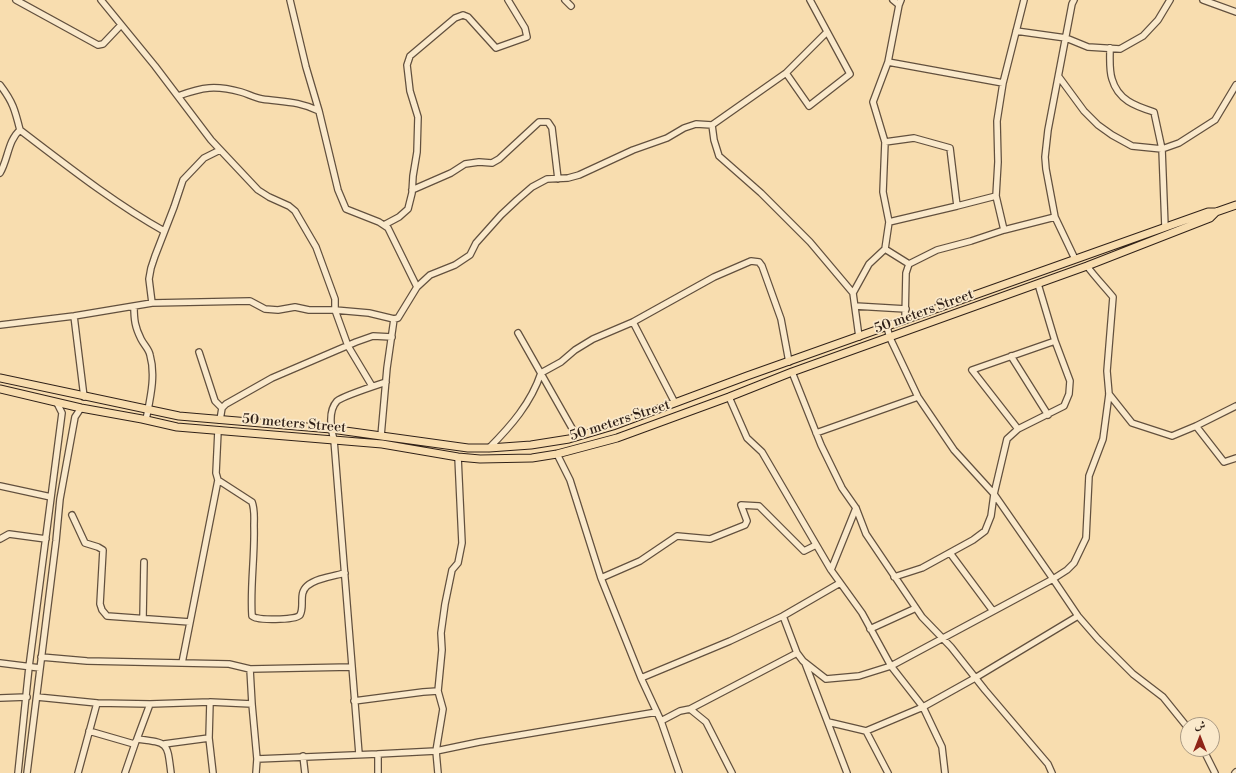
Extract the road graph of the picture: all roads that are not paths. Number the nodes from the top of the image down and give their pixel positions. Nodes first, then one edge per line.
1 (16, 0) edge
2 (101, 0) edge
3 (290, 0) edge
4 (508, 0) edge
5 (565, 0) edge
6 (810, 0) edge
7 (892, 0) edge
8 (1024, 0) edge
9 (1074, 0) edge
10 (1170, 0) edge
11 (1203, 0) edge
12 (900, 2) edge
13 (570, 6) dead end
14 (1236, 12) edge
15 (121, 25) junction
16 (1016, 31) junction
17 (827, 32) junction
18 (1066, 38) junction
19 (1110, 48) junction
20 (888, 62) junction
21 (786, 73) junction
22 (1058, 77) junction
23 (1003, 83) junction
24 (0, 85) edge
25 (1236, 85) edge
26 (178, 96) junction
27 (319, 111) junction
28 (712, 125) junction
29 (20, 130) junction
30 (885, 142) junction
31 (1162, 149) junction
32 (220, 150) junction
33 (0, 173) edge
34 (558, 179) junction
35 (412, 190) junction
36 (996, 196) junction
37 (1236, 205) edge
38 (957, 206) junction
39 (1216, 212) junction
40 (1055, 217) junction
41 (889, 222) junction
42 (384, 225) junction
43 (1165, 227) junction
44 (1004, 230) junction
45 (164, 231) junction
46 (885, 248) junction
47 (1076, 259) junction
48 (909, 264) junction
49 (1087, 266) junction
50 (1038, 284) junction
51 (417, 287) junction
52 (853, 293) junction
53 (152, 303) junction
54 (134, 306) junction
55 (855, 306) junction
56 (906, 309) junction
57 (335, 310) junction
58 (74, 316) junction
59 (394, 319) junction
60 (905, 320) junction
61 (633, 322) junction
62 (0, 325) edge
63 (887, 327) junction
64 (518, 333) dead end
65 (392, 337) junction
66 (859, 337) junction
67 (890, 338) junction
68 (1055, 342) junction
69 (348, 346) junction
70 (199, 352) dead end
71 (1011, 356) junction
72 (789, 362) junction
73 (792, 372) junction
74 (541, 373) junction
75 (747, 376) junction
76 (0, 378) edge
77 (386, 382) junction
78 (372, 386) junction
79 (753, 387) junction
80 (0, 389) edge
81 (1109, 394) junction
82 (84, 397) junction
83 (918, 397) junction
84 (729, 398) junction
85 (57, 403) junction
86 (675, 403) junction
87 (1236, 406) edge
88 (81, 408) junction
89 (222, 408) junction
90 (148, 410) junction
91 (1048, 415) junction
92 (146, 420) junction
93 (220, 420) junction
94 (231, 421) junction
95 (1196, 426) junction
96 (331, 429) junction
97 (1018, 429) junction
98 (218, 431) junction
99 (231, 432) junction
100 (816, 433) junction
101 (381, 436) junction
102 (577, 437) junction
103 (334, 440) junction
104 (531, 445) junction
105 (489, 448) junction
106 (557, 454) junction
107 (458, 457) junction
108 (532, 458) junction
109 (1236, 458) edge
110 (218, 480) junction
111 (0, 486) edge
112 (994, 494) junction
113 (51, 497) junction
114 (856, 508) junction
115 (72, 515) dead end
116 (0, 539) edge
117 (46, 539) junction
118 (816, 545) junction
119 (950, 553) junction
120 (144, 562) dead end
121 (831, 570) junction
122 (345, 573) junction
123 (894, 577) junction
124 (601, 578) junction
125 (1052, 579) junction
126 (840, 583) junction
127 (916, 608) junction
128 (993, 611) junction
129 (783, 616) junction
130 (1078, 616) junction
131 (143, 618) junction
132 (190, 622) junction
133 (870, 629) junction
134 (943, 638) junction
135 (797, 653) junction
136 (41, 657) junction
137 (805, 662) junction
138 (0, 663) edge
139 (182, 663) junction
140 (891, 666) junction
141 (29, 667) junction
142 (352, 667) junction
143 (40, 668) junction
144 (250, 669) junction
145 (641, 678) junction
146 (975, 678) junction
147 (438, 691) junction
148 (27, 697) junction
149 (37, 697) junction
150 (0, 698) edge
151 (354, 701) junction
152 (210, 702) junction
153 (96, 703) junction
154 (150, 704) junction
155 (252, 704) junction
156 (923, 707) junction
157 (690, 709) junction
158 (657, 712) junction
159 (1180, 718) edge
160 (661, 721) junction
161 (828, 722) junction
162 (866, 731) junction
163 (89, 732) junction
164 (209, 738) junction
165 (136, 742) junction
166 (164, 744) junction
167 (436, 751) junction
168 (359, 754) junction
169 (378, 754) junction
170 (303, 756) junction
171 (1207, 757) edge
172 (257, 759) junction
173 (18, 773) edge
174 (27, 773) edge
175 (78, 773) edge
176 (125, 773) edge
177 (171, 773) edge
178 (213, 773) edge
179 (256, 773) edge
180 (304, 773) edge
181 (378, 773) edge
182 (438, 773) edge
183 (679, 773) edge
184 (732, 773) edge
185 (847, 773) edge
186 (888, 773) edge
187 (945, 773) edge
188 (1052, 773) edge
189 (1215, 773) edge

1 - 15 street
2 - 15 street
3 - 27 street
4 - 35 street
5 - 13 street
6 - 17 street
7 - 12 street
8 - 16 street
9 - 18 street
10 - 19 street
11 - 14 street
12 - 20 street
15 - 26 street
16 - 18 street
16 - 23 street
17 - 21 street
17 - 21 street
18 - 19 street
18 - 22 street
19 - 31 street
20 - 23 street
20 - 30 street
21 - 28 street
22 - 31 street
22 - 40 street
23 - 36 street
24 - 29 street
25 - 31 street
26 - 27 street
26 - 32 street
27 - 42 street
28 - 34 street
28 - 52 street
29 - 33 street
29 - 45 street
30 - 38 street
30 - 41 street
31 - 43 street
32 - 45 street
32 - 57 street
34 - 35 street
34 - 51 street
35 - 42 street
36 - 38 street
36 - 44 street
37 - 39 main road, 50 meters Street
38 - 41 street
39 - 43 main road, 50 meters Street
39 - 49 main road, 50 meters Street
40 - 44 street
40 - 47 street
41 - 46 street
42 - 51 street
43 - 47 main road, 50 meters Street
44 - 48 street
45 - 53 street
46 - 48 street
46 - 52 street
47 - 60 main road, 50 meters Street
48 - 56 street
49 - 50 main road, 50 meters Street
49 - 81 street
50 - 67 main road, 50 meters Street
50 - 68 street
51 - 59 street
52 - 55 street
53 - 54 street
53 - 57 street
54 - 58 street
54 - 90 street
55 - 56 street
55 - 66 street
56 - 60 street
57 - 59 street
57 - 69 street
58 - 62 street
58 - 82 street
59 - 65 street
60 - 63 main road, 50 meters Street
61 - 72 street
61 - 74 street
61 - 86 street
63 - 66 main road, 50 meters Street
63 - 67 street
64 - 74 street
65 - 69 street
65 - 77 street
66 - 72 main road, 50 meters Street
67 - 73 main road, 50 meters Street
67 - 83 street
68 - 71 street
68 - 91 street
69 - 78 street
69 - 89 street
70 - 89 street
71 - 91 street
71 - 97 street
72 - 75 main road, 50 meters Street
73 - 79 main road, 50 meters Street
73 - 100 street
74 - 102 street
74 - 105 street
75 - 79 main road
75 - 86 main road, 50 meters Street
76 - 82 main road, 50 meters Street
77 - 78 street
77 - 101 street
78 - 96 street
79 - 84 main road, 50 meters Street
80 - 85 main road, 50 meters Street
81 - 95 street
81 - 125 street
82 - 90 main road, 50 meters Street
83 - 100 street
83 - 112 street
84 - 106 main road, 50 meters Street
84 - 118 street
85 - 88 main road, 50 meters Street
85 - 113 street
86 - 102 main road, 50 meters Street
87 - 95 street
88 - 92 main road, 50 meters Street
88 - 136 street
89 - 93 street
90 - 92 street
90 - 93 main road, 50 meters Street
91 - 97 street
92 - 98 main road, 50 meters Street
93 - 94 main road, 50 meters Street
94 - 96 main road, 50 meters Street
94 - 99 main road
95 - 109 street
96 - 101 main road, 50 meters Street
96 - 103 street
97 - 112 street
98 - 99 main road, 50 meters Street
98 - 110 street
99 - 103 main road, 50 meters Street
100 - 114 street
101 - 105 main road, 50 meters Street
102 - 104 main road, 50 meters Street
103 - 107 main road, 50 meters Street
103 - 122 street
104 - 105 main road, 50 meters Street
104 - 108 main road
106 - 108 main road, 50 meters Street
106 - 124 street
107 - 108 main road, 50 meters Street
107 - 147 street
110 - 122 street
110 - 132 street
111 - 113 street
112 - 119 street
112 - 125 street
113 - 117 street
114 - 121 street
114 - 123 street
115 - 131 street
116 - 117 street
117 - 141 street
118 - 121 street
118 - 124 street
119 - 123 street
119 - 128 street
120 - 131 street
121 - 126 street
122 - 142 street
123 - 127 street
124 - 145 street
125 - 128 street
125 - 130 street
126 - 129 street
126 - 133 street
127 - 133 street
127 - 134 street
128 - 134 street
129 - 135 street
129 - 145 street
130 - 146 street
130 - 159 street
131 - 132 street
132 - 139 street
133 - 140 street
134 - 140 street
134 - 146 street
135 - 137 street
135 - 157 street
136 - 139 street
136 - 143 street
137 - 140 street
137 - 161 street
138 - 141 street
139 - 144 street
140 - 156 street
141 - 143 street
141 - 148 street
142 - 144 street
142 - 151 street
143 - 149 street
144 - 155 street
145 - 158 street
146 - 156 street
146 - 188 street
147 - 151 street
147 - 167 street
148 - 150 street
148 - 173 street
149 - 153 street
149 - 174 street
151 - 168 street
152 - 154 street
152 - 155 street
152 - 164 street
153 - 154 street
153 - 163 street
154 - 165 street
155 - 172 street
156 - 162 street
156 - 187 street
157 - 160 street
157 - 184 street
158 - 160 street
158 - 167 street
160 - 183 street
161 - 162 street
161 - 185 street
162 - 186 street
163 - 165 street
163 - 175 street
164 - 166 street
164 - 178 street
165 - 166 street
165 - 176 street
166 - 177 street
167 - 169 street
167 - 182 street
168 - 169 street
168 - 170 street
169 - 181 street
170 - 172 street
170 - 180 street
171 - 189 street
172 - 179 street

